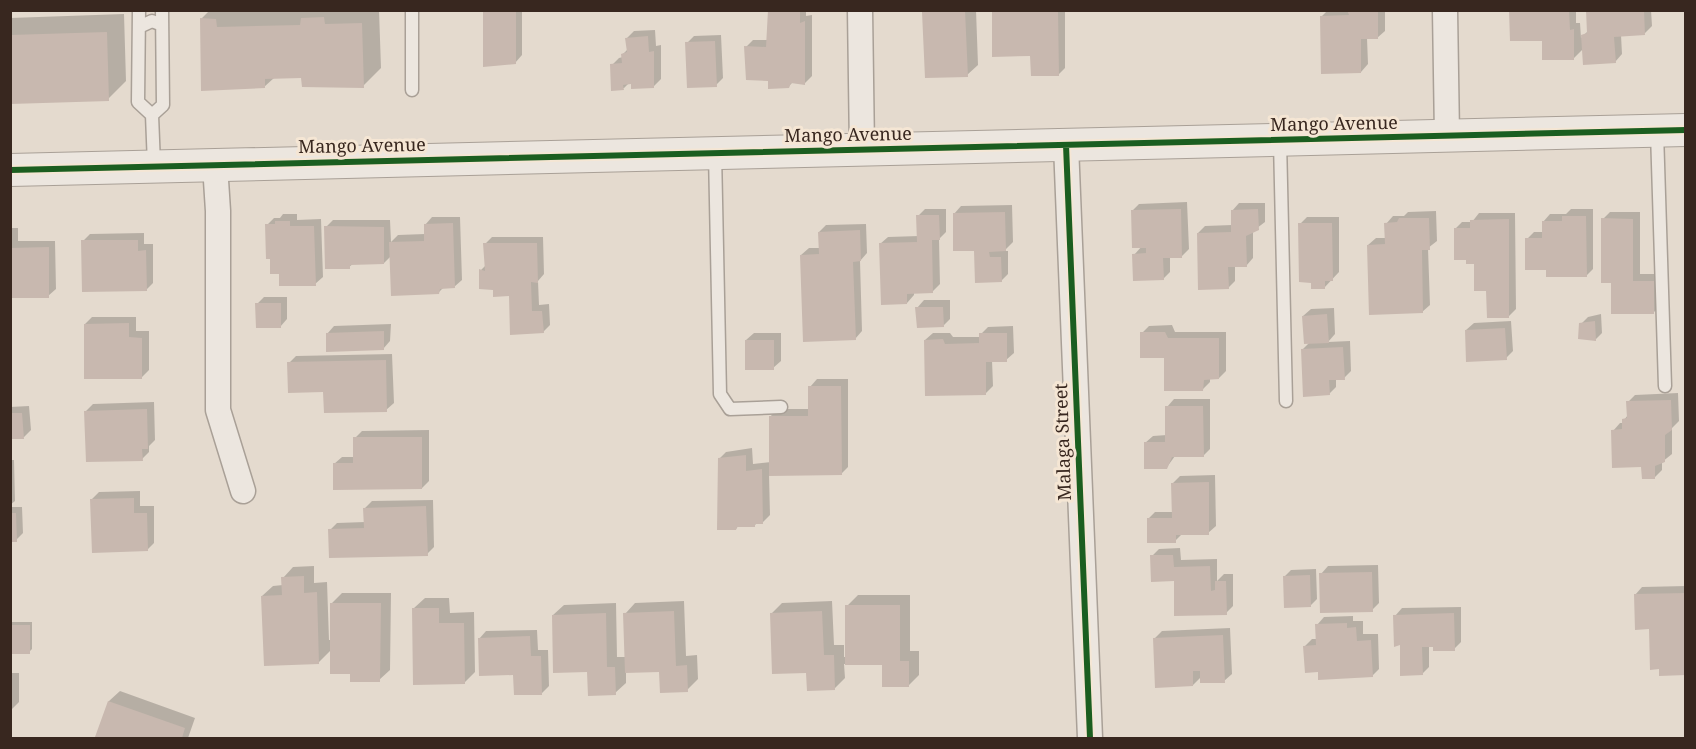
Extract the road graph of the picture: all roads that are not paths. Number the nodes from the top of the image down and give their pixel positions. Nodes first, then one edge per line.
1 (139, 10) edge
2 (162, 10) edge
3 (412, 10) edge
4 (860, 10) edge
5 (1445, 10) edge
6 (162, 25) junction
7 (139, 27) junction
8 (412, 90) dead end
9 (152, 115) junction
10 (1671, 131) edge
11 (1447, 136) junction
12 (1280, 140) junction
13 (1066, 145) junction
14 (862, 149) junction
15 (715, 153) junction
16 (215, 165) junction
17 (154, 166) junction
18 (10, 170) edge
19 (1665, 386) dead end
20 (1286, 401) dead end
21 (782, 407) dead end
22 (243, 491) dead end
23 (1090, 738) edge

1 - 7 lane
2 - 6 lane
3 - 8 lane
4 - 14 street
5 - 11 street
6 - 7 lane
6 - 9 lane
7 - 9 lane
9 - 17 lane
10 - 11 street, Mango Avenue
10 - 19 lane
11 - 12 street, Mango Avenue
12 - 13 street, Mango Avenue
12 - 20 lane
13 - 14 street, Mango Avenue
13 - 23 street, Malaga Street
14 - 15 street, Mango Avenue
15 - 16 street, Mango Avenue
15 - 21 lane
16 - 17 street, Mango Avenue
16 - 22 street
17 - 18 street, Mango Avenue

